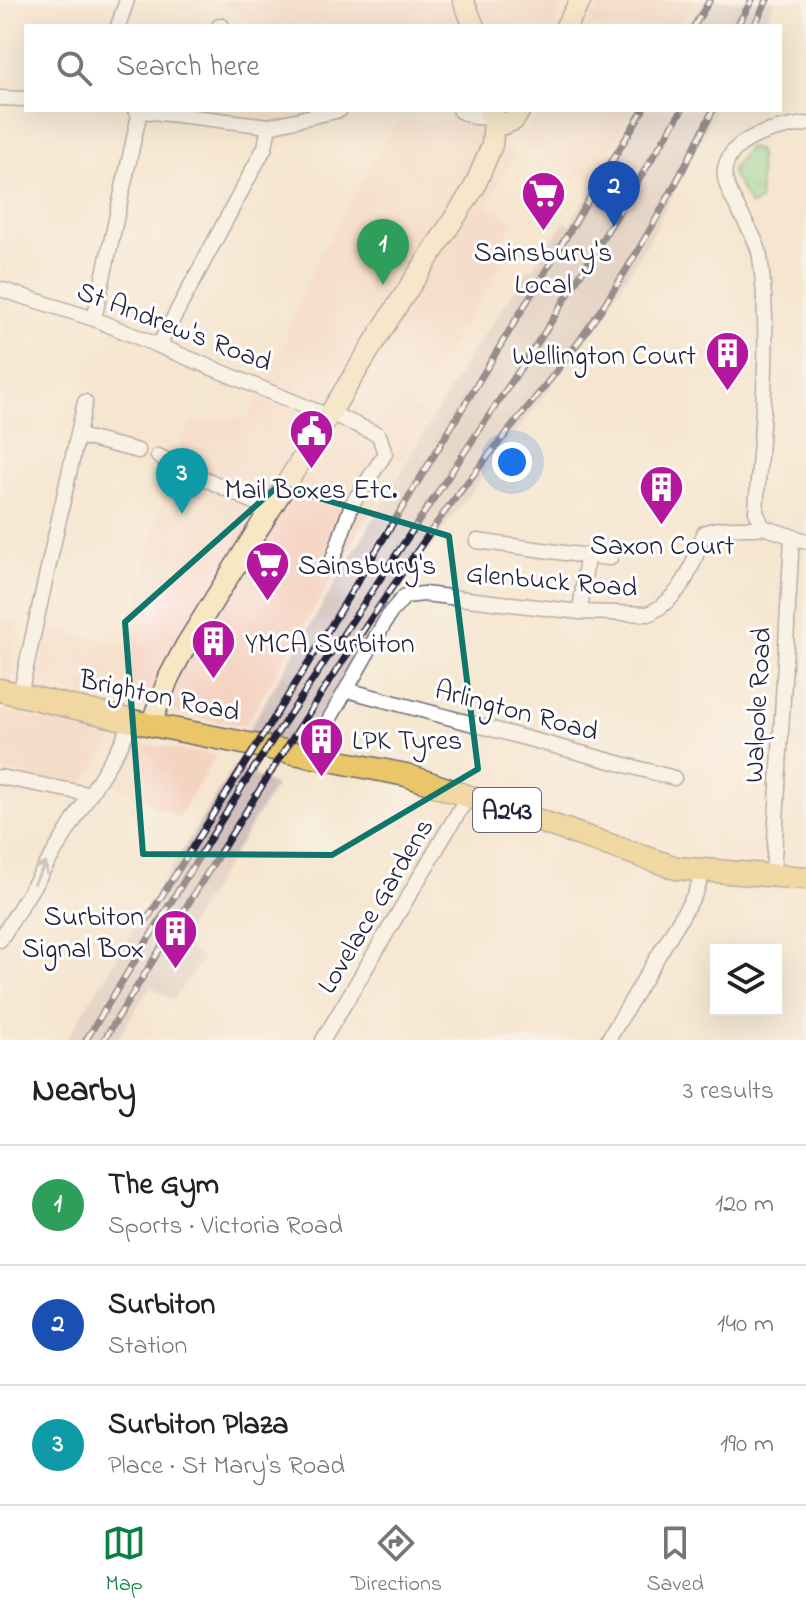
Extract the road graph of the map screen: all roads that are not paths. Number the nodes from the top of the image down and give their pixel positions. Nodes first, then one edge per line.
1 (127, 0) edge
2 (463, 0) edge
3 (581, 0) edge
4 (119, 24) edge
5 (473, 24) edge
6 (567, 24) edge
7 (0, 98) edge
8 (24, 99) edge
9 (138, 112) edge
10 (331, 112) edge
11 (465, 112) edge
12 (189, 113) edge
13 (501, 116) edge
14 (806, 124) edge
15 (269, 126) junction
16 (0, 289) edge
17 (94, 319) junction
18 (159, 345) junction
19 (85, 402) dead end
20 (329, 414) junction
21 (79, 436) junction
22 (138, 451) dead end
23 (158, 456) dead end
24 (270, 510) junction
25 (763, 527) junction
26 (799, 539) edge
27 (477, 541) dead end
28 (587, 556) junction
29 (610, 558) dead end
30 (332, 562) dead end
31 (580, 612) junction
32 (347, 690) junction
33 (10, 692) edge
34 (141, 722) junction
35 (309, 755) junction
36 (0, 777) edge
37 (674, 778) dead end
38 (88, 794) junction
39 (468, 796) junction
40 (703, 873) junction
41 (773, 875) junction
42 (806, 878) edge
43 (0, 940) edge
44 (323, 1040) edge
45 (608, 1040) edge

1 - 4 street
2 - 5 main road
3 - 6 main road
7 - 8 street
9 - 17 street
10 - 15 street
11 - 13 street
12 - 15 street
13 - 20 main road
14 - 25 street
15 - 18 street
16 - 17 street, St Andrew's Road
17 - 18 street, St Andrew's Road
18 - 20 street, St Andrew's Road
19 - 21 street
20 - 24 main road
20 - 30 street, St Andrew's Road
21 - 22 street
21 - 33 street
23 - 24 street
24 - 34 main road
25 - 26 street
25 - 31 street, Glenbuck Road
26 - 41 street, Walpole Road
27 - 28 street
28 - 29 street
28 - 31 street
31 - 32 street, Glenbuck Road
32 - 35 street, Glenbuck Road
32 - 37 street, Arlington Road
33 - 34 main road, Brighton Road / A243
34 - 35 main road, Brighton Road / A243
34 - 38 street
35 - 39 main road, A243
36 - 38 street
43 -> 38 street
39 - 40 main road, A243
39 - 44 street, Lovelace Gardens
40 - 41 main road, A243
40 - 45 street
41 - 42 main road, A243

